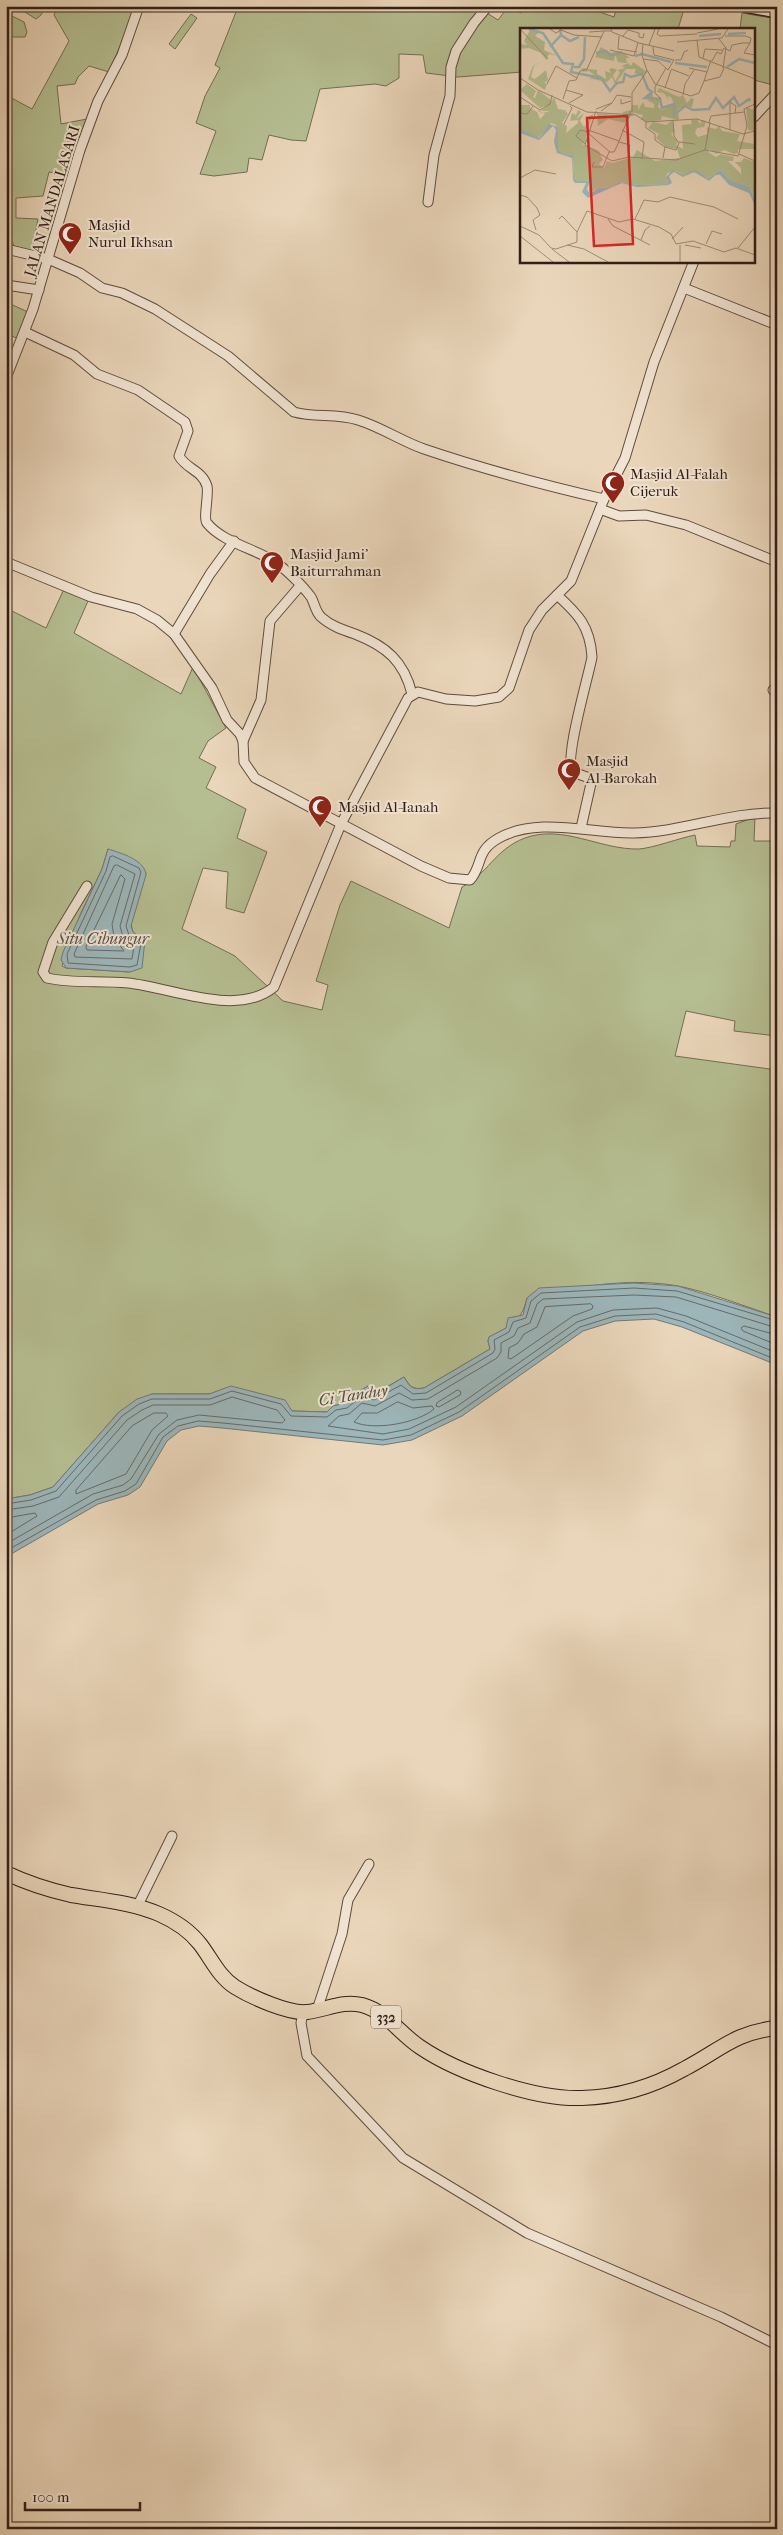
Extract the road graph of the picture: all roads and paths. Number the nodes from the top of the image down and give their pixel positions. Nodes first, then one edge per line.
1 (139, 6) edge
2 (488, 6) edge
3 (746, 6) edge
4 (777, 12) edge
5 (777, 92) edge
6 (756, 115) edge
7 (428, 202) dead end
8 (6, 250) edge
9 (48, 259) junction
10 (694, 262) edge
11 (6, 285) edge
12 (684, 288) junction
13 (39, 290) junction
14 (777, 325) edge
15 (25, 332) junction
16 (6, 378) edge
17 (602, 504) junction
18 (234, 541) junction
19 (6, 562) edge
20 (777, 562) edge
21 (300, 586) junction
22 (557, 595) junction
23 (174, 634) junction
24 (412, 694) junction
25 (243, 741) junction
26 (777, 813) edge
27 (341, 824) junction
28 (580, 828) junction
29 (87, 886) dead end
30 (172, 1836) dead end
31 (369, 1864) dead end
32 (6, 1874) edge
33 (138, 1905) junction
34 (310, 2012) junction
35 (777, 2028) edge
36 (777, 2345) edge

1 - 9 street, JALAN MANDALASARI
2 - 7 street
3 - 4 street
5 - 6 street
8 - 9 street
9 - 13 street, JALAN MANDALASARI
9 - 17 street
10 - 12 street
11 - 13 street
12 - 14 street
12 - 17 street
13 - 15 street, JALAN MANDALASARI
15 - 16 street, JALAN MANDALASARI
15 - 18 street
17 - 20 street
17 - 22 street
18 - 21 street
18 - 23 street
19 - 23 street
21 - 24 street
21 - 25 street
22 - 24 street
22 - 28 street
23 - 25 street
24 - 27 street
25 - 27 street
26 - 28 street
27 - 28 street
27 - 29 street
30 - 33 street
31 - 34 street
32 - 33 main road
33 - 34 main road
34 - 35 main road, 332
34 - 36 street

